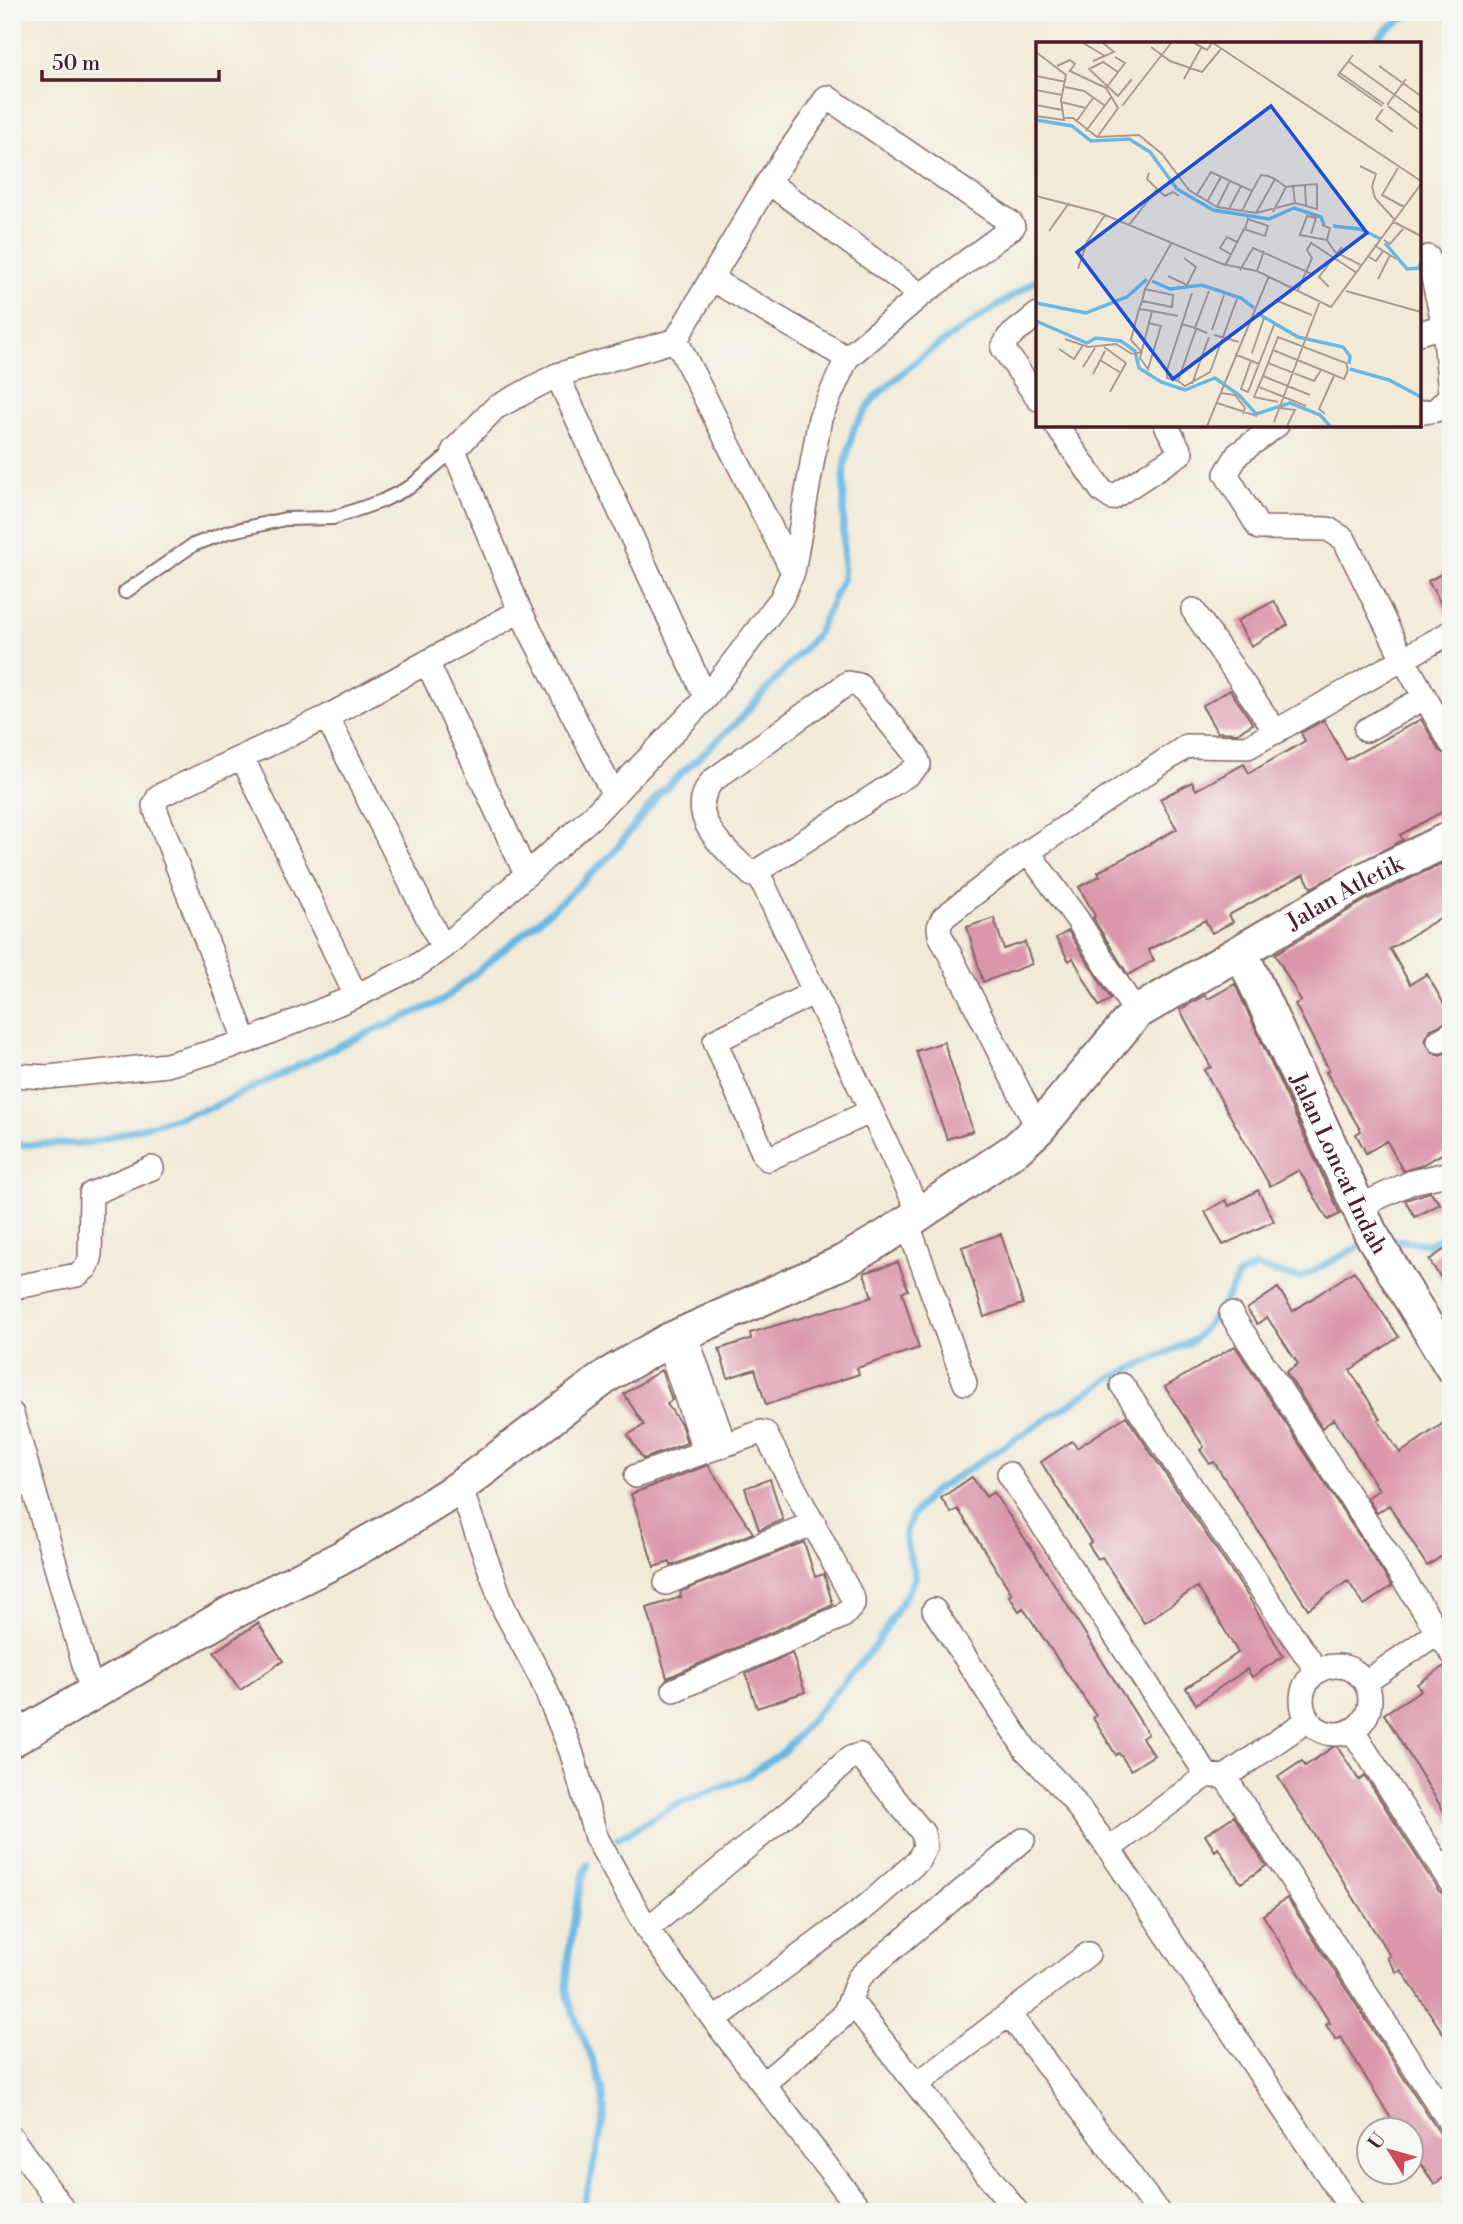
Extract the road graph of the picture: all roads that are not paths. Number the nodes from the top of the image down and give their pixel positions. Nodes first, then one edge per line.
1 (768, 182) junction
2 (1428, 257) dead end
3 (711, 279) junction
4 (921, 295) junction
5 (1036, 316) edge
6 (1447, 325) edge
7 (1421, 332) edge
8 (676, 340) junction
9 (847, 358) junction
10 (557, 375) junction
11 (1036, 396) edge
12 (1450, 399) edge
13 (1421, 414) edge
14 (1057, 427) edge
15 (1168, 427) edge
16 (1275, 427) edge
17 (454, 450) junction
18 (793, 572) junction
19 (125, 592) dead end
20 (1193, 610) dead end
21 (520, 611) junction
22 (1451, 632) edge
23 (1402, 657) junction
24 (427, 662) junction
25 (706, 698) junction
26 (1424, 698) junction
27 (327, 717) junction
28 (1366, 730) dead end
29 (1276, 732) junction
30 (1451, 743) edge
31 (243, 759) junction
32 (614, 795) junction
33 (1451, 838) edge
34 (1028, 852) junction
35 (756, 873) junction
36 (526, 874) junction
37 (443, 948) junction
38 (1241, 952) junction
39 (809, 995) junction
40 (356, 996) junction
41 (1136, 1013) junction
42 (246, 1042) junction
43 (12, 1075) edge
44 (865, 1114) junction
45 (1038, 1129) junction
46 (152, 1168) dead end
47 (1451, 1173) edge
48 (913, 1218) junction
49 (1369, 1229) junction
50 (12, 1288) edge
51 (1231, 1314) dead end
52 (676, 1337) junction
53 (1451, 1366) edge
54 (965, 1383) dead end
55 (1122, 1385) dead end
56 (12, 1414) edge
57 (714, 1446) junction
58 (1009, 1474) dead end
59 (636, 1476) dead end
60 (460, 1487) junction
61 (814, 1522) junction
62 (666, 1583) dead end
63 (934, 1609) dead end
64 (1444, 1627) edge
65 (1451, 1652) edge
66 (1317, 1671) junction
67 (1366, 1682) junction
68 (674, 1690) dead end
69 (92, 1692) junction
70 (1308, 1720) junction
71 (1352, 1730) junction
72 (12, 1740) edge
73 (1216, 1776) junction
74 (1023, 1840) dead end
75 (1109, 1849) junction
76 (1451, 1884) edge
77 (647, 1929) junction
78 (1088, 1954) dead end
79 (850, 2000) junction
80 (1009, 2014) junction
81 (714, 2020) junction
82 (764, 2084) junction
83 (917, 2084) junction
84 (1451, 2124) edge
85 (12, 2138) edge
86 (65, 2212) edge
87 (862, 2212) edge
88 (1017, 2212) edge
89 (1158, 2212) edge
90 (1353, 2212) edge

1 - 3 street
1 - 4 street
1 - 4 street
2 - 6 street
3 - 8 street
3 - 9 street
4 - 9 street
5 - 11 street
6 - 7 street
6 - 12 street
8 - 10 street
8 - 18 street
9 - 18 street
10 - 17 street
10 - 25 street
12 - 13 street
14 - 15 street
16 - 23 street
17 - 19 lane
17 - 21 street
18 - 25 street
20 - 29 street
21 - 24 street
21 - 32 street
22 - 23 street
23 - 26 street
23 - 29 street
24 - 27 street
24 - 36 street
25 - 32 street
26 - 28 street
26 - 30 street
27 - 31 street
27 - 37 street
29 - 34 street
31 - 40 street
31 - 42 street
32 - 36 street
33 - 38 street, Jalan Atletik
34 - 41 street
34 - 45 street
35 - 35 street
35 - 39 street
35 - 48 street
36 - 37 street
37 - 40 street
38 - 41 street, Jalan Atletik
38 - 49 street, Jalan Loncat Indah
39 - 44 street
39 - 44 street
40 - 42 street
41 - 45 street, Jalan Atletik
42 - 43 street
44 - 48 street
45 - 48 street, Jalan Atletik
46 - 50 street
47 - 49 street
48 - 52 street, Jalan Atletik
48 - 54 street
49 - 53 street, Jalan Loncat Indah
51 - 64 street
52 - 57 street
52 - 60 street, Jalan Atletik
55 - 66 street
56 - 69 street
57 - 59 street
57 - 61 street
58 - 73 street
60 - 69 street, Jalan Atletik
60 - 77 street
61 - 62 street
61 - 68 street
63 - 75 street
64 - 65 street
64 - 67 street
66 - 67 street
66 - 70 street
67 - 71 street
69 - 72 street, Jalan Atletik
70 - 71 street
70 - 73 street
71 - 76 street
73 - 75 street
73 - 84 street
74 - 79 street
75 - 90 street
77 - 81 street
77 - 81 street
78 - 80 street
79 - 82 street
79 - 83 street
80 - 83 street
80 - 89 street
81 - 82 street
82 - 87 street
83 - 88 street
85 - 86 street

